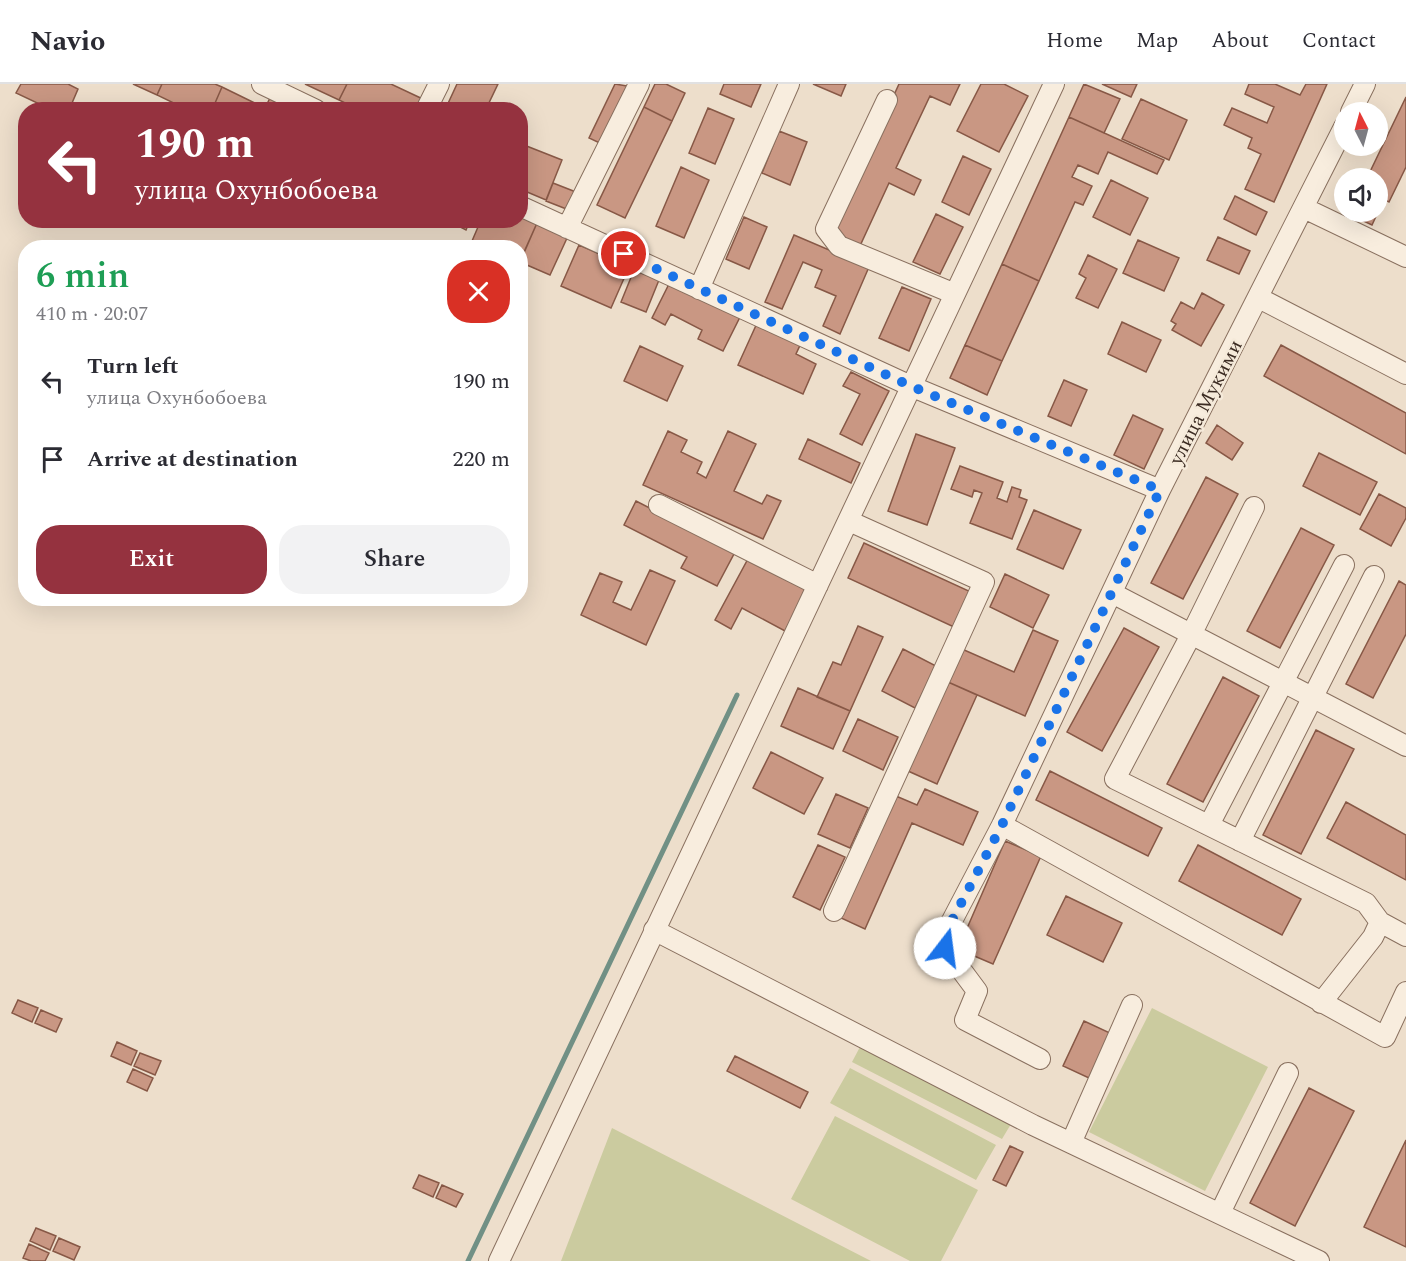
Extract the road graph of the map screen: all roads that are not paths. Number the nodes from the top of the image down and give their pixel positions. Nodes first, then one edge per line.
1 (262, 84) edge
2 (439, 84) edge
3 (639, 84) edge
4 (789, 84) edge
5 (1054, 84) edge
6 (1365, 84) edge
7 (887, 100) dead end
8 (299, 102) edge
9 (430, 102) edge
10 (1356, 102) edge
11 (1334, 147) edge
12 (1304, 208) junction
13 (528, 210) edge
14 (567, 228) junction
15 (1403, 254) edge
16 (699, 289) junction
17 (955, 294) junction
18 (1259, 298) junction
19 (1406, 374) edge
20 (913, 387) junction
21 (1160, 490) junction
22 (659, 505) dead end
23 (1254, 507) dead end
24 (849, 520) junction
25 (1344, 566) dead end
26 (1374, 576) dead end
27 (818, 585) junction
28 (1112, 594) junction
29 (1191, 635) junction
30 (1283, 683) junction
31 (1312, 697) junction
32 (1406, 746) edge
33 (1002, 825) junction
34 (1209, 825) junction
35 (1240, 840) junction
36 (834, 911) dead end
37 (1380, 922) junction
38 (654, 930) junction
39 (1406, 936) edge
40 (1406, 992) edge
41 (1321, 1004) junction
42 (1132, 1005) dead end
43 (1040, 1059) dead end
44 (1288, 1073) dead end
45 (1071, 1143) junction
46 (1220, 1213) junction
47 (499, 1261) edge
48 (1319, 1261) edge

1 - 8 street
2 - 9 street
3 - 14 street
4 - 16 street
5 - 17 street
6 - 10 street
7 - 17 street
11 - 12 street, улица Мукими
12 - 15 street
12 - 18 street, улица Мукими
13 - 14 street
14 - 16 street
16 - 20 street
17 - 20 street
18 - 19 street
18 - 21 street, улица Мукими
20 - 21 street
20 - 24 street
21 - 28 street, улица Мукими
22 - 27 street
23 - 29 street
24 - 27 street
24 - 36 street
25 - 30 street
26 - 31 street
27 - 38 street
28 - 29 street
28 - 33 street, улица Мукими
29 - 30 street
29 - 34 street
30 - 31 street
30 - 34 street
31 - 32 street
31 - 35 street
33 - 41 street
33 - 43 street, улица Мукими
34 - 35 street
35 - 37 street
37 - 39 street
37 - 41 street
38 - 45 street
38 - 47 street
40 - 41 street
42 - 45 street
44 - 46 street
45 - 46 street
46 - 48 street

